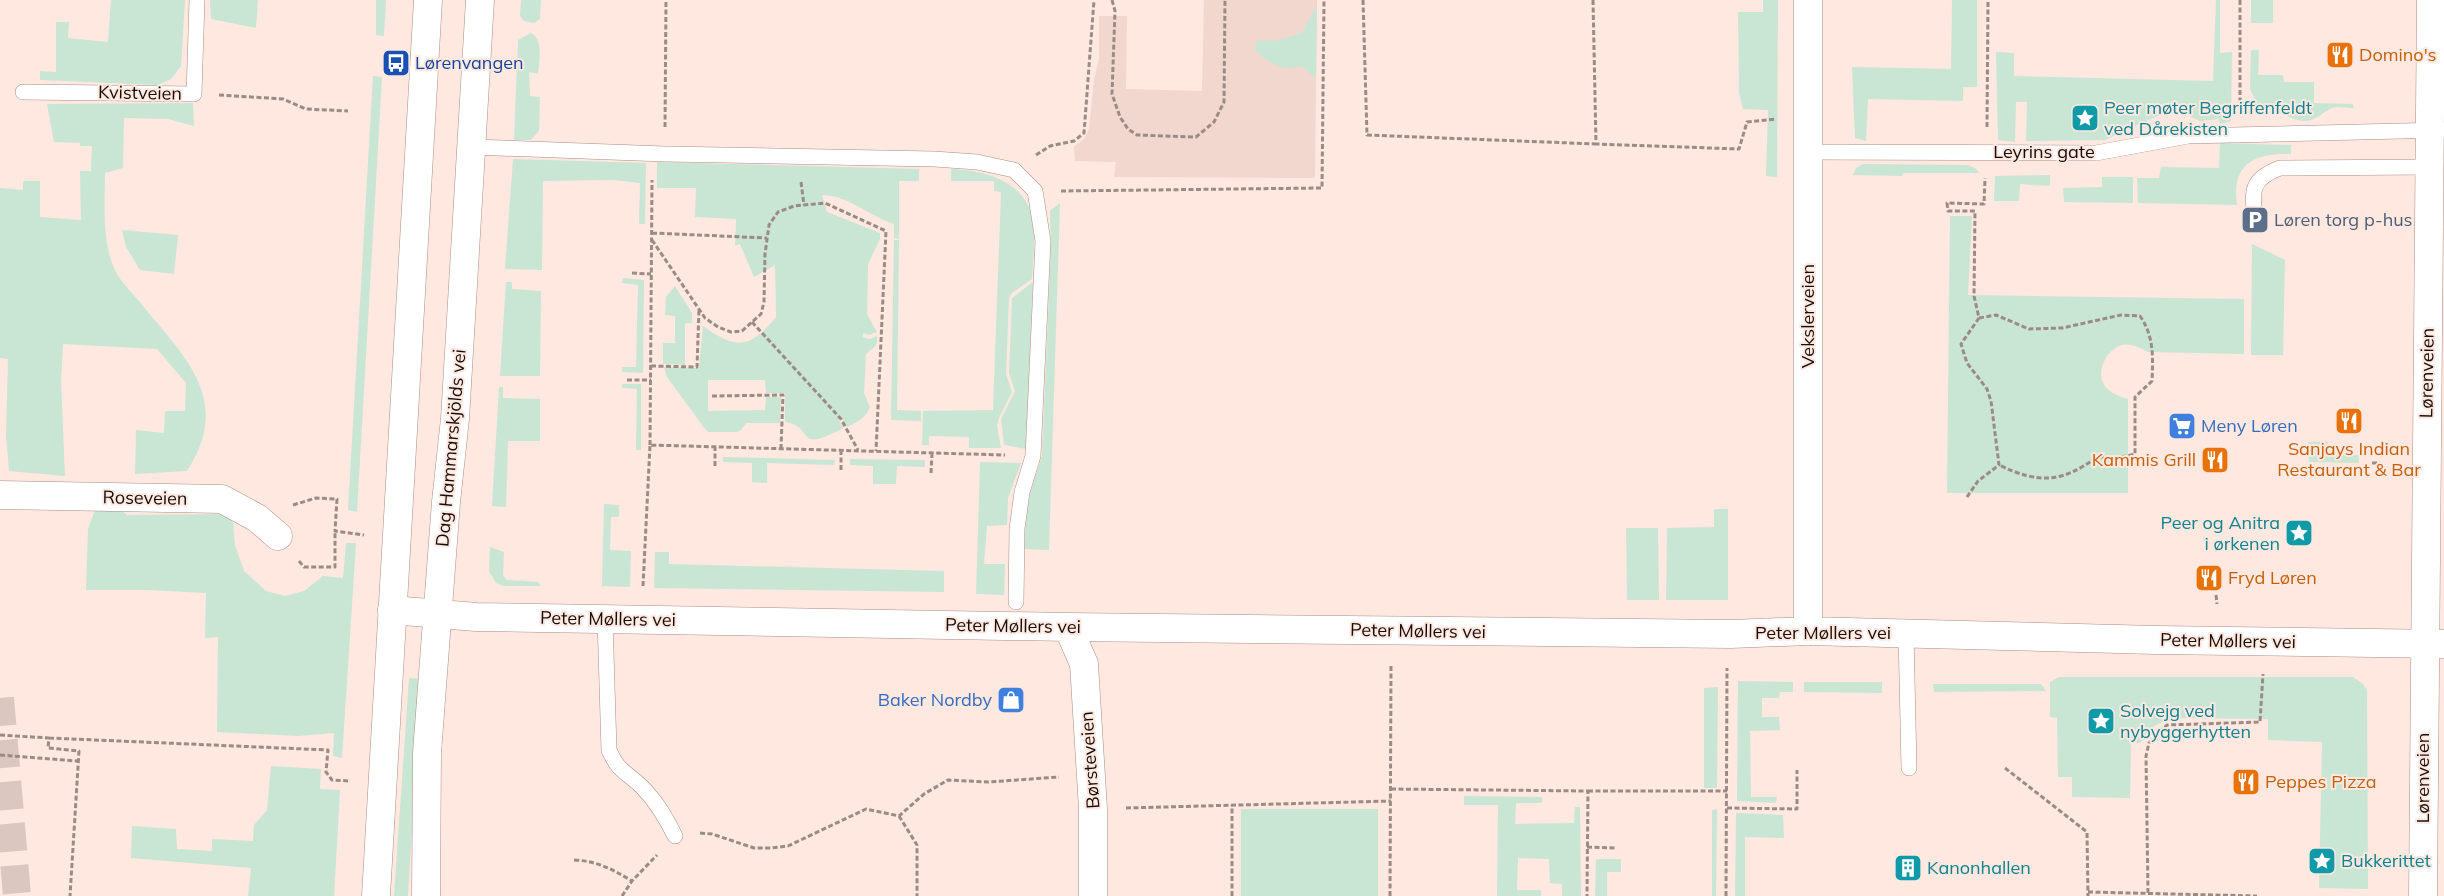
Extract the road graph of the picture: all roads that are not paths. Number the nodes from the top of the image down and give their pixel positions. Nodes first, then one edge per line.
1 (197, 0) edge
2 (428, 0) edge
3 (480, 0) edge
4 (1808, 0) edge
5 (2430, 0) edge
6 (23, 92) dead end
7 (2437, 130) edge
8 (472, 147) junction
9 (1808, 152) junction
10 (2430, 167) junction
11 (2256, 220) dead end
12 (0, 495) edge
13 (271, 529) road end
14 (1016, 602) dead end
15 (392, 610) junction
16 (438, 615) junction
17 (605, 619) junction
18 (1068, 627) junction
19 (1808, 632) junction
20 (1906, 634) junction
21 (2434, 644) edge
22 (1909, 768) dead end
23 (675, 836) road end
24 (376, 896) edge
25 (426, 896) edge
26 (1093, 896) edge
27 (2423, 896) edge

1 - 6 lane, Kvistveien
2 - 15 street
3 - 8 street, Dag Hammarskjölds vei
4 - 9 street, Vekslerveien
5 - 7 street, Lørenveien
7 - 9 lane, Leyrins gate
7 - 10 street, Lørenveien
8 - 14 lane
8 - 16 street, Dag Hammarskjölds vei
9 - 19 street, Vekslerveien
10 - 11 lane
10 - 21 street, Lørenveien
12 - 13 street, Roseveien
15 - 16 street, Peter Møllers vei
15 - 24 street
16 - 17 street, Peter Møllers vei
16 - 25 street, Dag Hammarskjölds vei
17 - 18 street, Peter Møllers vei
17 - 23 lane
18 - 19 street, Peter Møllers vei
18 - 26 street, Børsteveien
19 - 20 street, Peter Møllers vei
20 - 21 street, Peter Møllers vei
20 - 22 lane
21 - 27 street, Lørenveien

